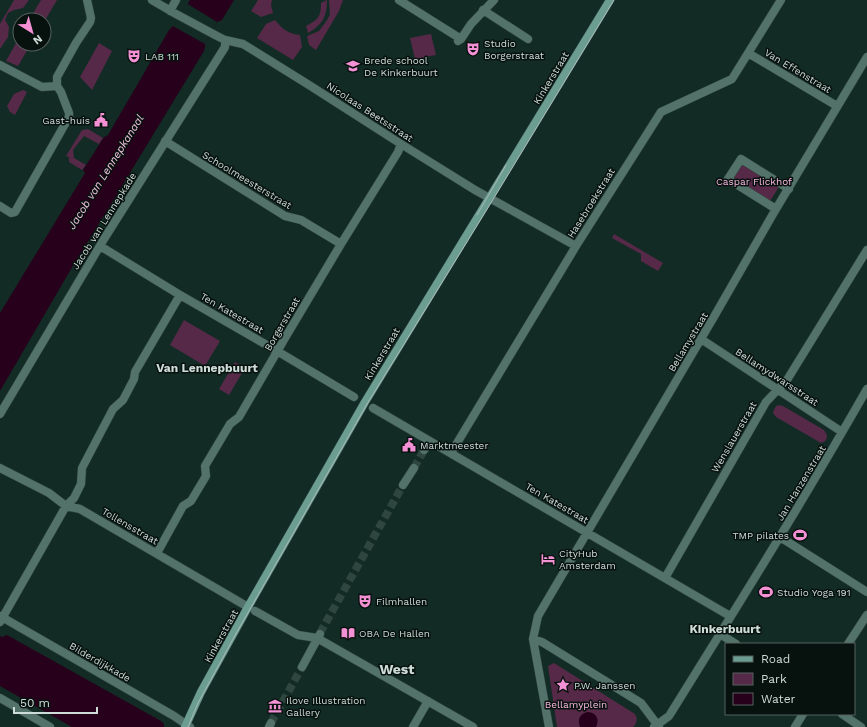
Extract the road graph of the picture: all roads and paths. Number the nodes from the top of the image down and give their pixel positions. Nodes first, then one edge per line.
1 (87, 0) edge
2 (152, 0) edge
3 (176, 0) edge
4 (399, 0) edge
5 (494, 0) edge
6 (610, 0) edge
7 (781, 0) edge
8 (484, 10) junction
9 (173, 12) junction
10 (528, 39) dead end
11 (224, 40) junction
12 (748, 53) junction
13 (867, 57) edge
14 (0, 64) edge
15 (57, 86) junction
16 (837, 106) junction
17 (165, 142) junction
18 (401, 144) junction
19 (789, 189) junction
20 (490, 198) junction
21 (0, 206) edge
22 (776, 209) junction
23 (341, 244) junction
24 (100, 246) junction
25 (576, 246) junction
26 (867, 250) edge
27 (180, 295) junction
28 (701, 339) junction
29 (277, 351) junction
30 (867, 389) edge
31 (777, 390) junction
32 (354, 397) dead end
33 (373, 408) dead end
34 (0, 414) edge
35 (842, 432) junction
36 (430, 440) junction
37 (424, 450) tunnel mouth
38 (451, 453) junction
39 (0, 468) edge
40 (414, 468) tunnel mouth
41 (403, 485) tunnel mouth
42 (66, 506) junction
43 (587, 533) junction
44 (780, 537) junction
45 (156, 553) junction
46 (666, 578) junction
47 (867, 592) edge
48 (251, 609) junction
49 (867, 615) edge
50 (730, 616) junction
51 (1, 618) edge
52 (720, 634) junction
53 (318, 636) junction
54 (533, 639) junction
55 (734, 643) edge
56 (849, 643) edge
57 (302, 667) tunnel mouth
58 (0, 698) edge
59 (428, 701) junction
60 (802, 715) edge
61 (843, 715) edge
62 (187, 726) edge
63 (657, 726) edge
64 (50, 727) edge
65 (413, 727) edge
66 (473, 727) edge
67 (548, 727) edge
68 (795, 727) edge
69 (861, 727) edge

1 - 15 street
2 - 9 street, Nicolaas Beetsstraat
3 - 9 street
4 - 8 street
5 - 8 street
6 - 20 street, Kinkerstraat
7 - 12 street, Hasebroekstraat
8 - 10 street
9 - 11 street, Nicolaas Beetsstraat
11 - 17 street, Jacob van Lennepkade
11 - 18 street, Nicolaas Beetsstraat
12 - 16 street, Van Effenstraat
12 - 25 street, Hasebroekstraat
13 - 16 street, Bellamystraat
14 - 15 street
15 - 21 street
16 - 19 street, Bellamystraat
17 - 23 street, Schoolmeesterstraat
17 - 24 street, Jacob van Lennepkade
18 - 20 street, Nicolaas Beetsstraat
18 - 23 street, Borgerstraat
19 - 22 street, Bellamystraat
19 - 22 street
20 - 25 street, Nicolaas Beetsstraat
20 - 48 street, Kinkerstraat
22 - 28 street, Bellamystraat
23 - 29 street, Borgerstraat
24 - 27 street, Ten Katestraat
24 - 34 street, Jacob van Lennepkade
25 - 38 street, Hasebroekstraat
26 - 31 street, Wenslauerstraat
27 - 29 street, Ten Katestraat
27 - 42 street
28 - 31 street, Bellamydwarsstraat
28 - 43 street, Bellamystraat
29 - 32 street, Ten Katestraat
29 - 45 street, Borgerstraat
30 - 35 street, Jan Hanzenstraat
31 - 35 street, Bellamydwarsstraat
31 - 46 street, Wenslauerstraat
33 - 36 street, Ten Katestraat
35 - 44 street, Jan Hanzenstraat
36 - 37 street
36 - 38 street, Ten Katestraat
38 - 43 street, Ten Katestraat
39 - 42 street, Tollensstraat
40 - 41 street
42 - 45 street, Tollensstraat
42 - 51 street
43 - 46 street, Ten Katestraat
43 - 54 street, Bellamystraat
44 - 47 street
44 - 50 street, Jan Hanzenstraat
45 - 48 street, Tollensstraat
46 - 50 street, Ten Katestraat
48 - 53 street, Tollensstraat
48 - 62 street, Kinkerstraat
49 - 56 street
50 - 52 street, Jan Hanzenstraat
51 - 62 street, Bilderdijkkade
52 - 55 street
52 - 63 street, Jan Hanzenstraat
53 - 57 street
53 - 59 street, Tollensstraat
54 - 63 street
54 - 67 street
58 - 64 street
59 - 65 street
59 - 66 street, Tollensstraat
60 - 68 street
61 - 69 street

